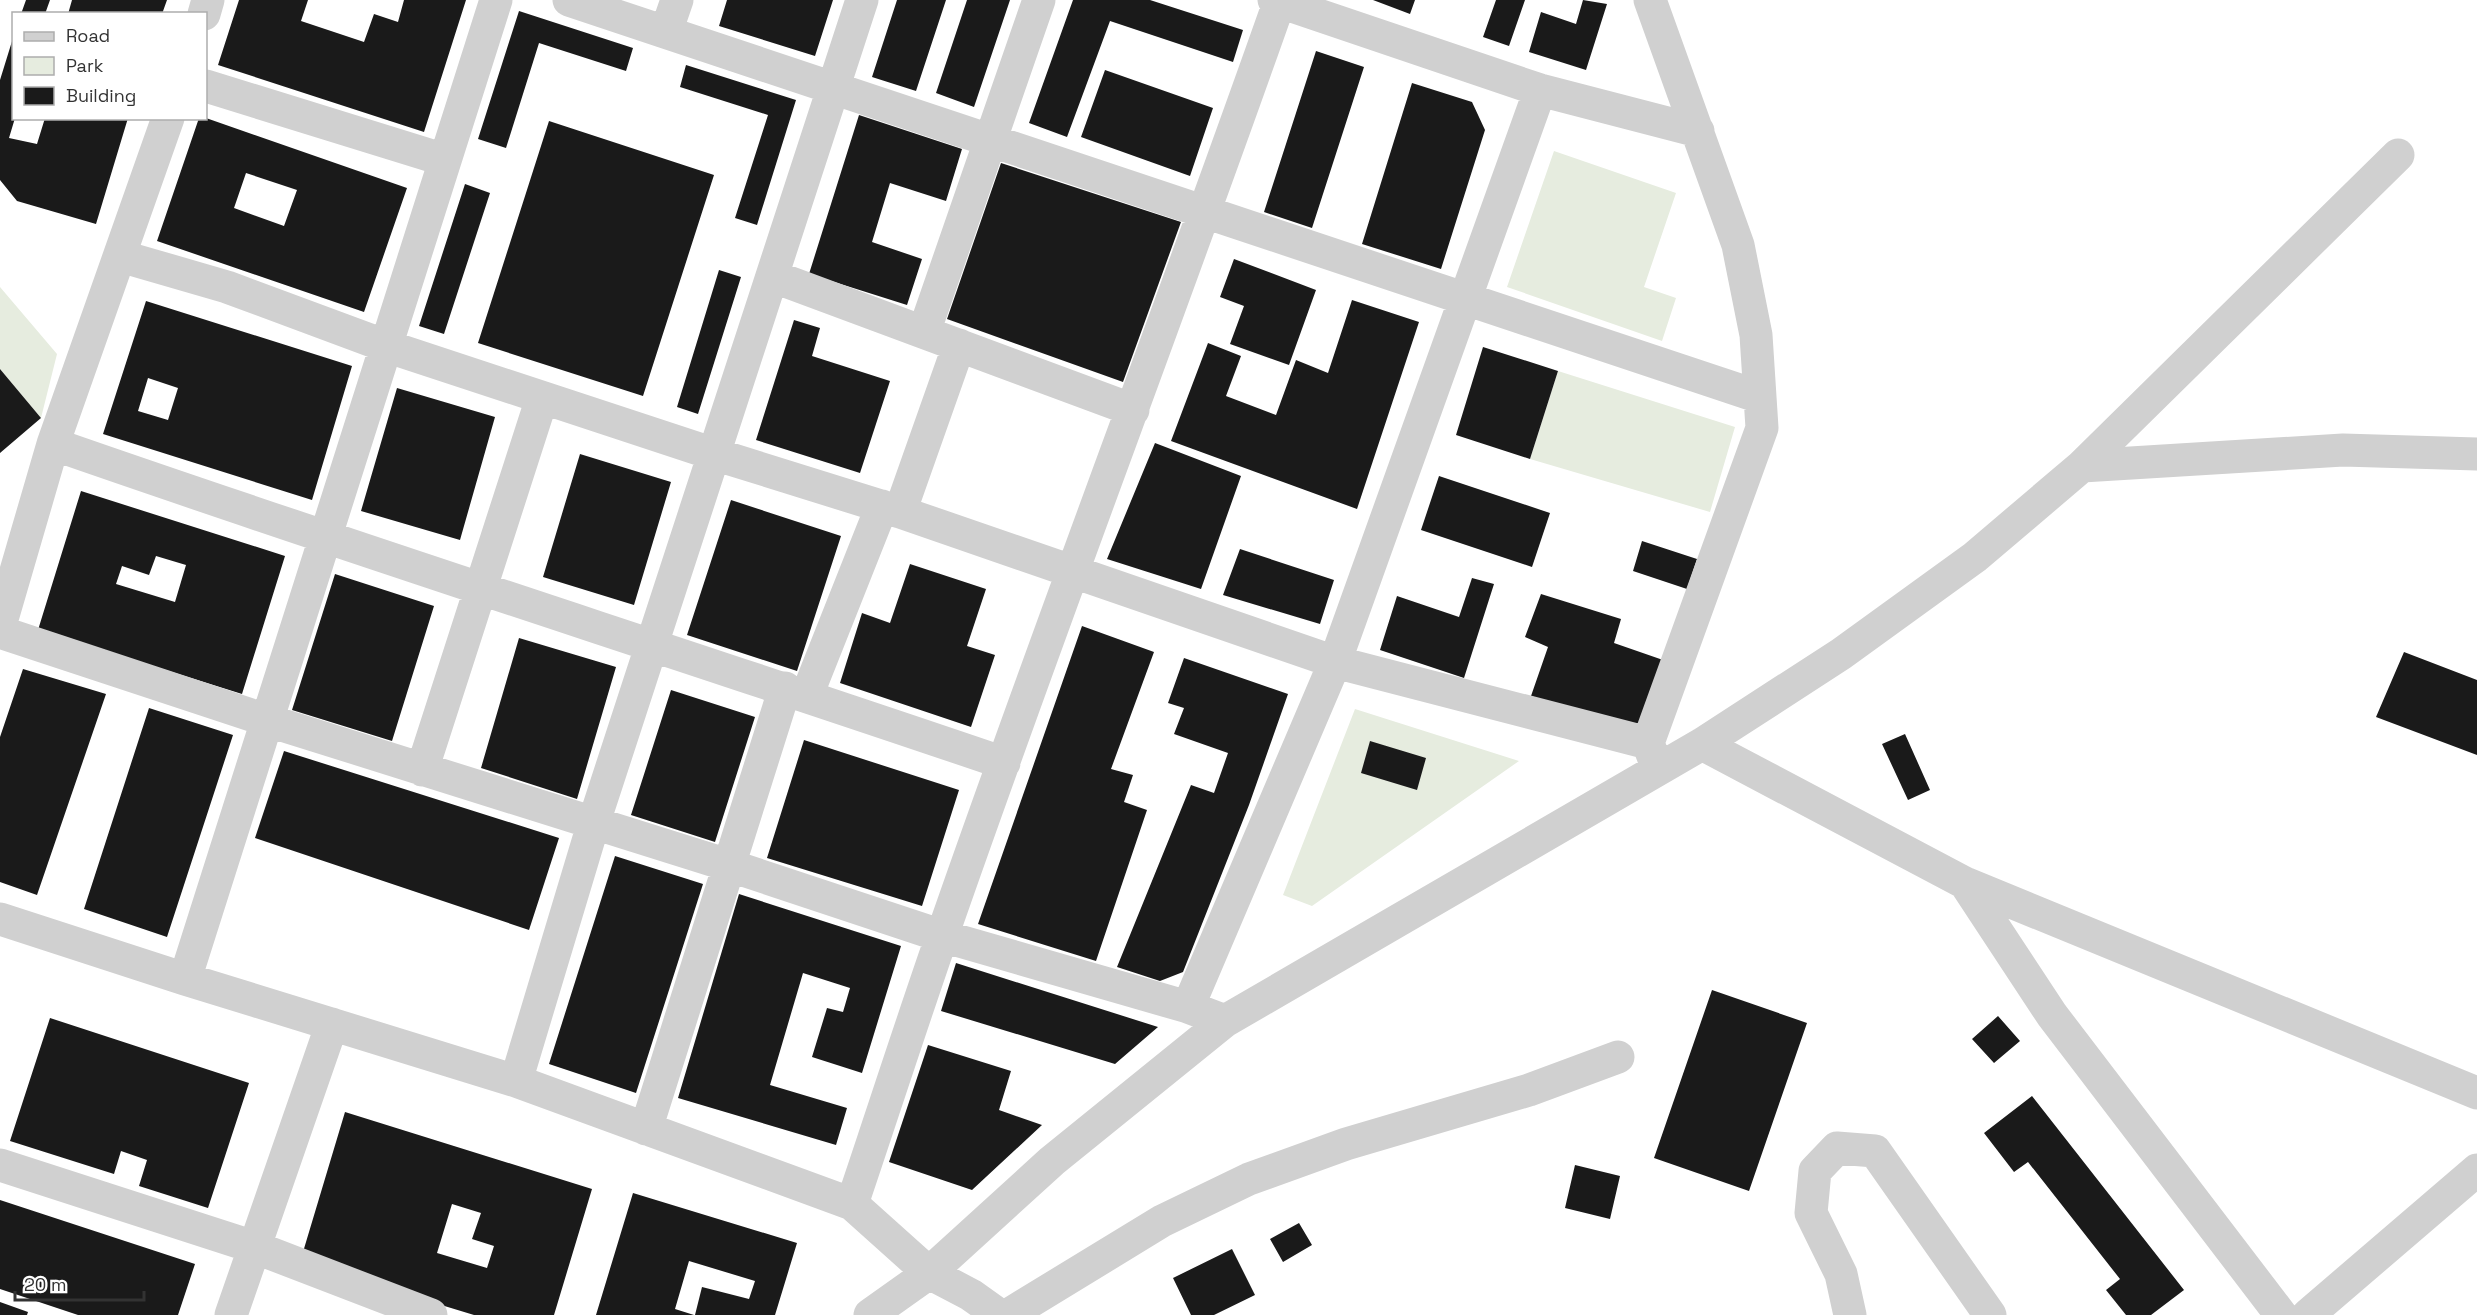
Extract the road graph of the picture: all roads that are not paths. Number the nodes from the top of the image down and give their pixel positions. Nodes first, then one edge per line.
1 (496, 0) edge
2 (569, 0) edge
3 (677, 0) edge
4 (862, 0) edge
5 (1039, 0) edge
6 (1650, 0) edge
7 (1278, 1) edge
8 (666, 32) junction
9 (207, 86) edge
10 (833, 88) junction
11 (1540, 90) junction
12 (167, 120) edge
13 (1698, 131) junction
14 (989, 139) junction
15 (2398, 155) dead end
16 (445, 160) junction
17 (1206, 212) junction
18 (120, 256) junction
19 (772, 276) junction
20 (1464, 298) junction
21 (924, 332) junction
22 (959, 345) junction
23 (386, 346) junction
24 (1760, 397) junction
25 (542, 398) junction
26 (1133, 410) junction
27 (52, 444) junction
28 (714, 454) junction
29 (2477, 454) edge
30 (2082, 466) junction
31 (891, 509) junction
32 (324, 539) junction
33 (1072, 572) junction
34 (481, 590) junction
35 (0, 626) edge
36 (0, 632) edge
37 (651, 646) junction
38 (1335, 662) junction
39 (796, 692) junction
40 (266, 720) junction
41 (1702, 744) junction
42 (1653, 756) junction
43 (1004, 763) junction
44 (422, 770) junction
45 (593, 825) junction
46 (731, 866) junction
47 (1965, 883) junction
48 (0, 919) edge
49 (942, 936) junction
50 (185, 979) junction
51 (1188, 1007) junction
52 (1225, 1021) junction
53 (332, 1024) junction
54 (1618, 1057) dead end
55 (516, 1081) junction
56 (2477, 1093) edge
57 (646, 1129) junction
58 (0, 1165) edge
59 (2477, 1170) edge
60 (852, 1204) junction
61 (254, 1247) junction
62 (929, 1273) junction
63 (231, 1315) edge
64 (431, 1315) edge
65 (870, 1315) edge
66 (999, 1315) edge
67 (1008, 1315) edge
68 (1850, 1315) edge
69 (1990, 1315) edge
70 (2282, 1315) edge
71 (2308, 1315) edge

1 - 16 street
2 - 8 street
3 - 8 street
4 - 10 street
5 - 14 street
6 - 13 street
7 - 11 street
7 - 17 street
8 - 10 street
9 - 16 street
10 - 14 street
10 - 19 street
11 - 13 street
11 - 20 street
12 - 18 street
13 - 24 street
14 - 17 street
14 - 21 street
15 - 30 street
16 - 23 street
17 - 20 street
17 - 26 street
18 - 23 street
18 - 27 street
19 - 21 street
19 - 28 street
20 - 24 street
20 - 38 street
21 - 22 street
22 - 26 street
22 - 31 street
23 - 25 street
23 - 32 street
24 - 42 street
25 - 28 street
25 - 34 street
26 - 33 street
27 - 32 street
27 - 35 street
28 - 31 street
28 - 37 street
29 - 30 street
30 - 41 street
31 - 33 street
31 - 39 street
32 - 34 street
32 - 40 street
33 - 38 street
33 - 43 street
34 - 37 street
34 - 44 street
36 - 40 street
37 - 39 street
37 - 45 street
38 - 42 street
38 - 51 street
39 - 43 street
39 - 46 street
40 - 44 street
40 - 50 street
41 - 42 street
41 - 47 street
42 - 52 street
43 - 49 street
44 - 45 street
45 - 46 street
45 - 55 street
46 - 49 street
46 - 57 street
47 - 56 street
47 - 70 street
48 - 50 street
49 - 51 street
49 - 60 street
50 - 53 street
51 - 52 street
52 - 62 street
53 - 55 street
53 - 61 street
54 - 67 street
55 - 57 street
57 - 60 street
58 - 61 street
59 - 71 street
60 - 62 street
61 - 63 street
61 - 64 street
62 - 65 street
62 - 66 street
68 - 69 street

